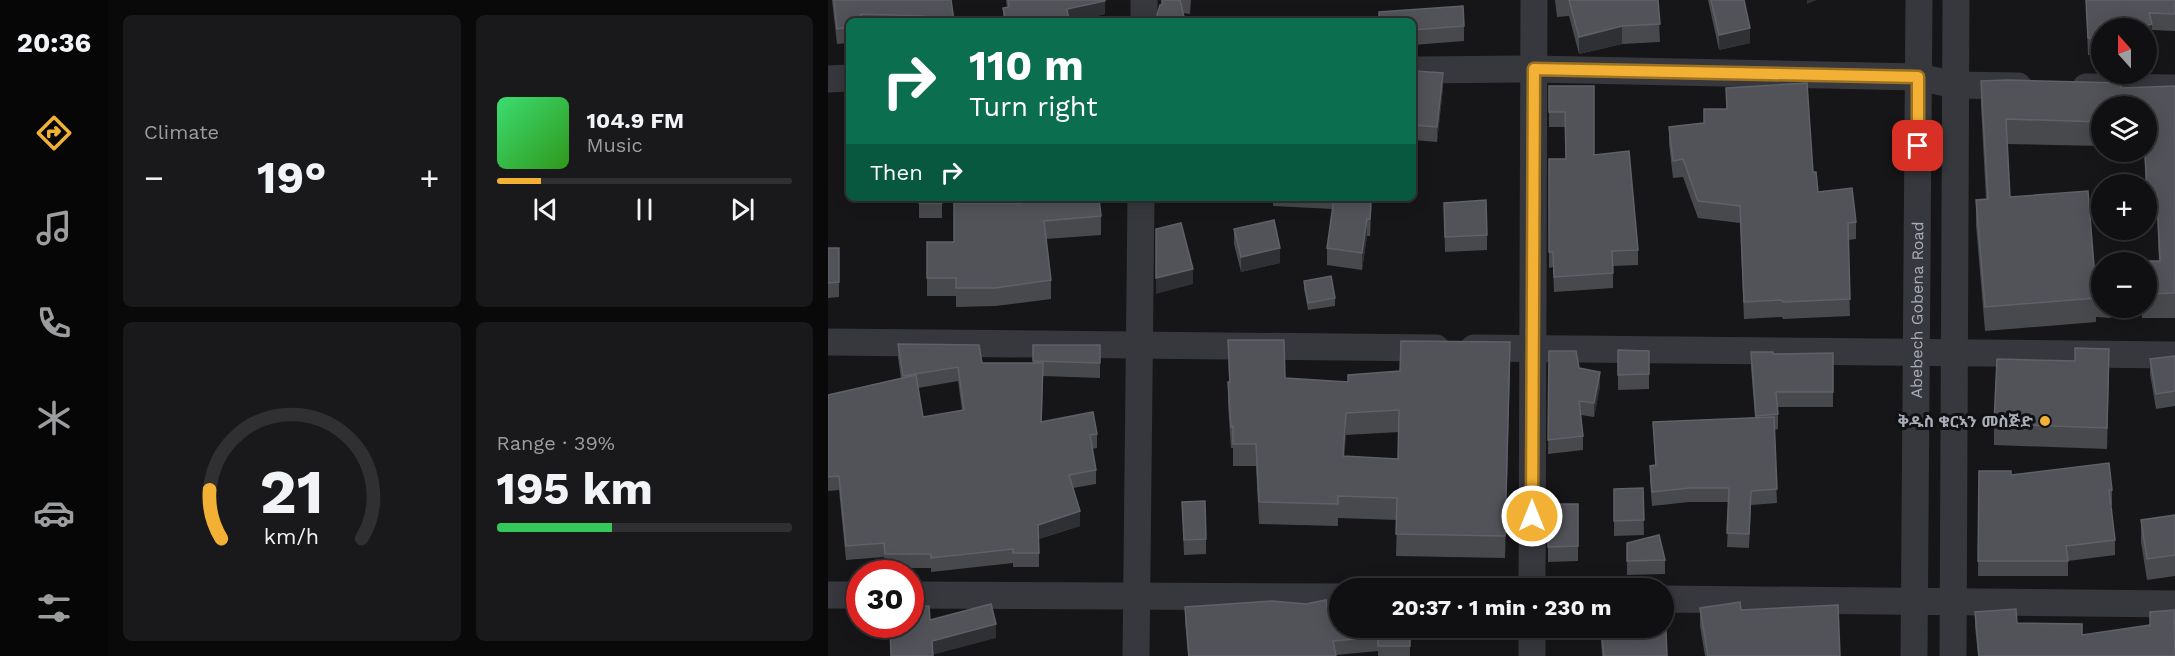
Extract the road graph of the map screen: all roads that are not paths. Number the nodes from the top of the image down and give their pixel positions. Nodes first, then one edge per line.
1 (1144, 0) edge
2 (1534, 0) edge
3 (1918, 0) edge
4 (1956, 0) edge
5 (1143, 18) edge
6 (1534, 69) junction
7 (1416, 70) edge
8 (1918, 77) junction
9 (846, 78) edge
10 (828, 79) edge
11 (1956, 85) junction
12 (2175, 88) edge
13 (1142, 201) edge
14 (828, 342) edge
15 (1140, 345) junction
16 (1533, 349) junction
17 (1916, 352) junction
18 (1954, 353) junction
19 (2175, 356) edge
20 (1532, 578) edge
21 (828, 595) edge
22 (846, 595) edge
23 (924, 595) edge
24 (1137, 596) junction
25 (1329, 597) edge
26 (1674, 599) edge
27 (1914, 601) junction
28 (1953, 601) junction
29 (2175, 604) edge
30 (1532, 638) edge
31 (1136, 656) edge
32 (1532, 656) edge
33 (1914, 656) edge
34 (1953, 656) edge

1 - 5 street
2 - 6 street
3 - 8 street, Abebech Gobena Road
4 - 11 street
6 - 7 street
6 - 8 street
6 - 16 street
8 - 11 street
8 - 17 street, Abebech Gobena Road
9 - 10 street
11 - 12 street
11 - 18 street
13 - 15 street
14 - 15 street
15 - 16 street
15 - 24 street
16 - 17 street
16 - 20 street
17 - 18 street
17 - 27 street, Abebech Gobena Road
18 - 19 street
18 - 28 street
21 - 22 street
23 - 24 street
24 - 25 street
24 - 31 street
26 - 27 street
27 - 28 street
27 - 33 street, Abebech Gobena Road
28 - 29 street
28 - 34 street
30 - 32 street

